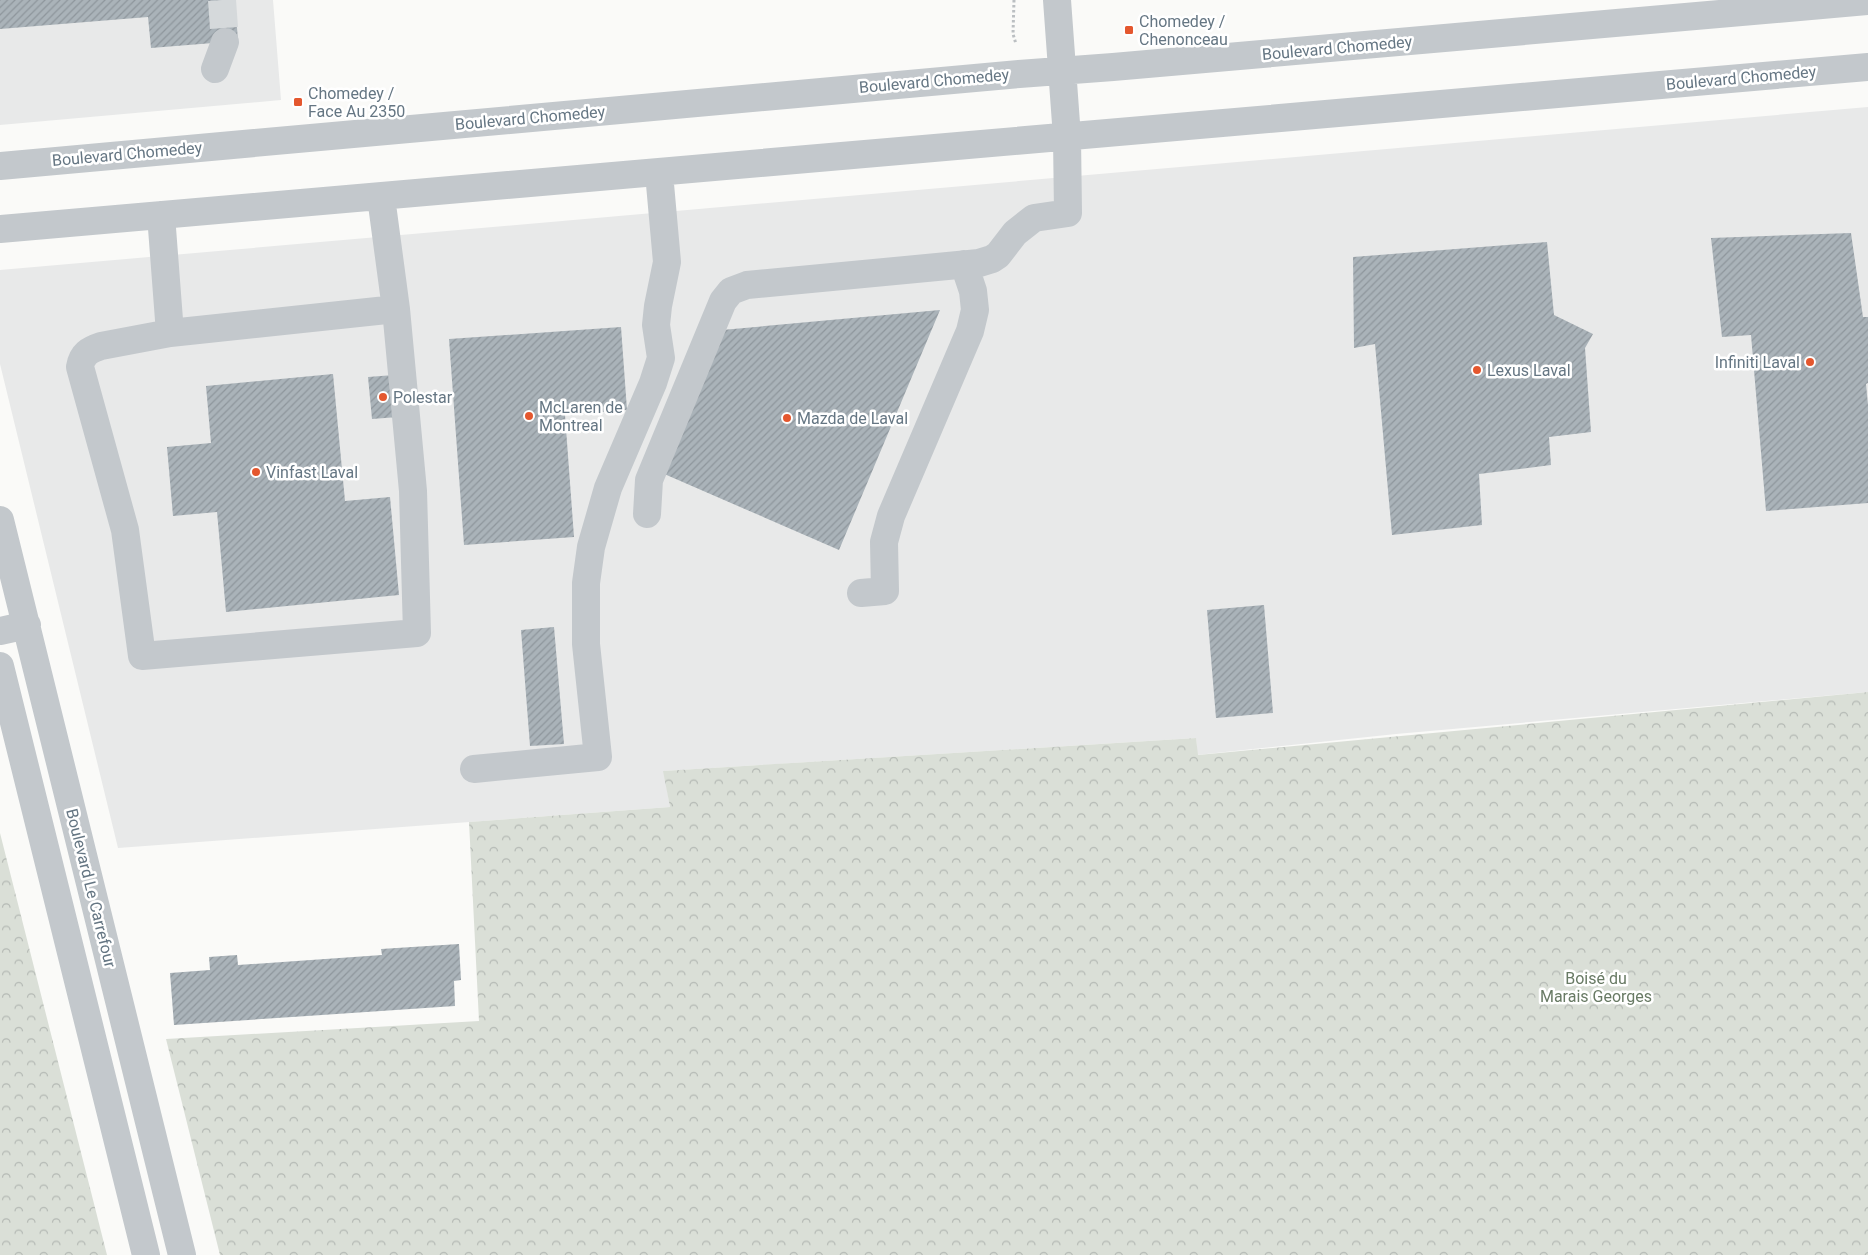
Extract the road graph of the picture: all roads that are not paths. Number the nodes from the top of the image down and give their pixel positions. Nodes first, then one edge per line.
1 (1056, 0) edge
2 (1868, 2) edge
3 (1744, 6) edge
4 (225, 42) tunnel mouth
5 (1868, 68) edge
6 (214, 69) dead end
7 (1062, 70) junction
8 (1066, 137) junction
9 (0, 166) edge
10 (659, 173) junction
11 (381, 197) junction
12 (161, 215) junction
13 (0, 229) edge
14 (964, 264) junction
15 (396, 309) junction
16 (170, 333) junction
17 (647, 514) dead end
18 (0, 520) edge
19 (861, 593) dead end
20 (27, 625) junction
21 (0, 631) edge
22 (0, 666) edge
23 (474, 769) dead end
24 (180, 1246) edge
25 (145, 1251) edge

1 - 7 street
2 - 3 street, Boulevard Chomedey
3 - 7 street, Boulevard Chomedey
4 - 6 street
5 - 8 street, Boulevard Chomedey
7 - 8 street
7 - 9 street, Boulevard Chomedey
8 - 10 street, Boulevard Chomedey
8 - 14 street
10 - 11 street, Boulevard Chomedey
10 - 23 street
11 - 12 street, Boulevard Chomedey
11 - 15 street
12 - 13 street, Boulevard Chomedey
12 - 16 street
14 - 17 street
14 - 19 street
15 - 16 street
15 - 16 street
18 - 20 street, Boulevard Le Carrefour
20 - 21 street
20 - 24 street, Boulevard Le Carrefour
22 - 25 street
24 - 25 street

